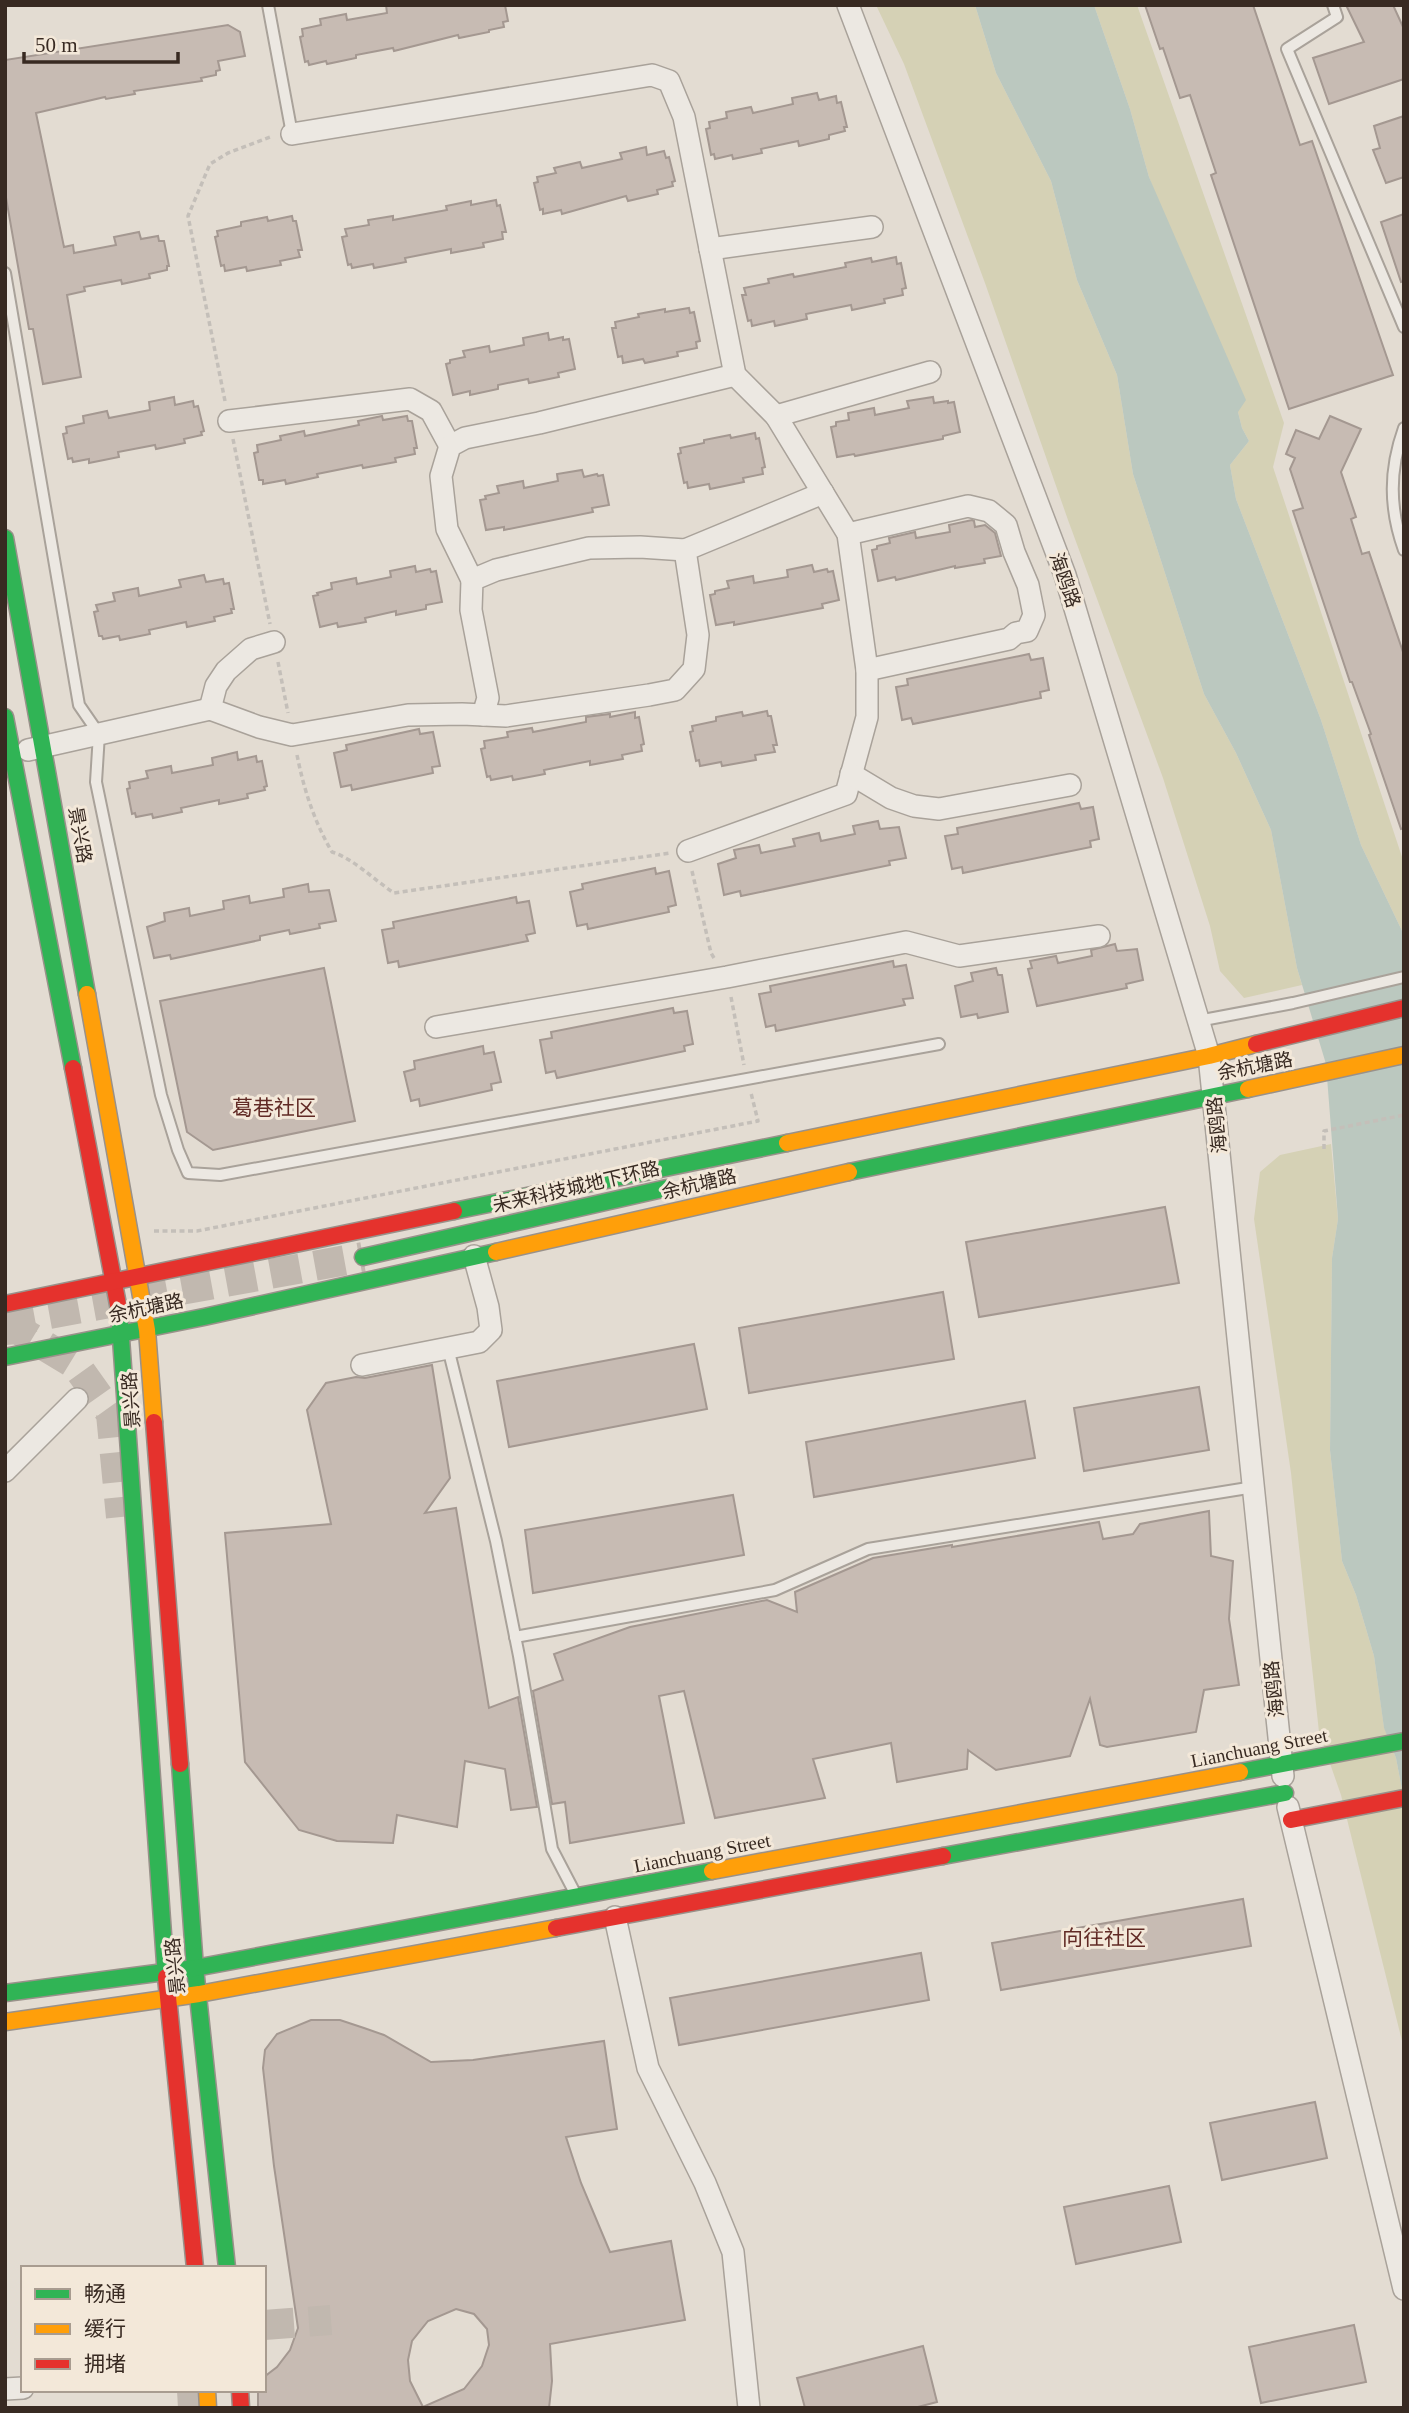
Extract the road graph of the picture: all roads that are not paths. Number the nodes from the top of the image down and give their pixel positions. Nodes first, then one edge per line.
1 (268, 5) edge
2 (848, 5) edge
3 (1333, 5) edge
4 (292, 134) joint
5 (872, 227) dead end
6 (710, 249) junction
7 (5, 273) edge
8 (1404, 327) edge
9 (930, 372) dead end
10 (735, 376) junction
11 (776, 415) junction
12 (229, 421) road end
13 (1404, 428) edge
14 (450, 446) junction
15 (823, 493) junction
16 (1400, 530) edge
17 (848, 534) junction
18 (5, 538) edge
19 (685, 550) junction
20 (1404, 550) edge
21 (472, 580) junction
22 (274, 642) road end
23 (867, 670) junction
24 (210, 709) junction
25 (483, 715) junction
26 (5, 717) edge
27 (99, 734) junction
28 (43, 746) junction
29 (8, 754) edge
30 (851, 774) junction
31 (1070, 785) dead end
32 (688, 850) road end
33 (1100, 936) dead end
34 (1404, 977) edge
35 (1404, 1008) edge
36 (1198, 1021) junction
37 (436, 1027) dead end
38 (939, 1044) dead end
39 (1404, 1055) edge
40 (1209, 1056) junction
41 (1214, 1096) junction
42 (792, 1142) junction
43 (731, 1171) dead end
44 (802, 1182) junction
45 (680, 1185) dead end
46 (474, 1256) junction
47 (138, 1277) junction
48 (115, 1281) junction
49 (5, 1304) edge
50 (146, 1329) junction
51 (122, 1335) junction
52 (448, 1348) junction
53 (5, 1357) edge
54 (362, 1365) dead end
55 (77, 1399) dead end
56 (5, 1471) edge
57 (1254, 1488) junction
58 (515, 1637) junction
59 (1404, 1741) edge
60 (1282, 1765) junction
61 (1285, 1793) junction
62 (1404, 1798) edge
63 (1291, 1820) junction
64 (577, 1897) junction
65 (615, 1917) junction
66 (195, 1968) junction
67 (166, 1973) junction
68 (5, 1993) edge
69 (200, 1994) junction
70 (169, 1999) junction
71 (5, 2022) edge
72 (195, 2266) edge
73 (227, 2266) edge
74 (1404, 2289) edge
75 (748, 2408) edge

1 - 4 lane
2 - 36 street, 海鸥路
3 - 8 lane
4 - 6 street
5 - 6 street
6 - 10 street
7 - 27 lane
9 - 11 street
10 - 11 street
10 - 14 street
11 - 15 street
12 - 14 street
13 - 16 lane
14 - 21 street
15 - 17 street
15 - 19 street
16 - 20 lane
17 - 23 street
17 - 23 street
18 - 28 street, 景兴路
19 - 21 street
19 - 25 street
21 - 25 street
22 - 24 street
23 - 30 street
24 - 25 street
24 - 27 street
26 - 29 street, 景兴路
27 - 28 street
27 - 38 lane
28 - 29 street
28 - 47 street, 景兴路
29 - 48 street, 景兴路
30 - 31 street
30 - 32 street
33 - 37 street
34 - 36 lane
35 - 40 street, 余杭塘路
36 - 40 street, 海鸥路
39 - 41 street, 余杭塘路
40 - 41 street, 海鸥路
40 - 42 street, 余杭塘路
41 - 44 street, 余杭塘路
41 - 57 street, 海鸥路
42 - 43 street
42 - 47 street, 余杭塘路
44 - 45 street, 未来科技城地下环路
44 - 46 street, 余杭塘路
46 - 50 street, 余杭塘路
46 - 52 street
47 - 48 street, 余杭塘路
47 - 50 street, 景兴路
48 - 49 street, 余杭塘路
48 - 51 street, 景兴路
50 - 51 street, 余杭塘路
50 - 66 street, 景兴路
51 - 53 street, 余杭塘路
51 - 67 street, 景兴路
52 - 54 street
52 - 58 lane
55 - 56 street
57 - 58 lane
57 - 60 street, 海鸥路
58 - 64 lane
59 - 60 street, Lianchuang Street
60 - 61 street, 海鸥路
60 - 64 street, Lianchuang Street
61 - 63 street, 海鸥路
61 - 65 street
62 - 63 street
63 - 74 street, 海鸥路
64 - 65 lane
64 - 66 street, Lianchuang Street
65 - 69 street
65 - 75 street
66 - 67 street, Lianchuang Street
66 - 69 street, 景兴路
67 - 68 street, Lianchuang Street
67 - 70 street, 景兴路
69 - 70 street
69 - 73 street, 景兴路
70 - 71 street
70 - 72 street, 景兴路

